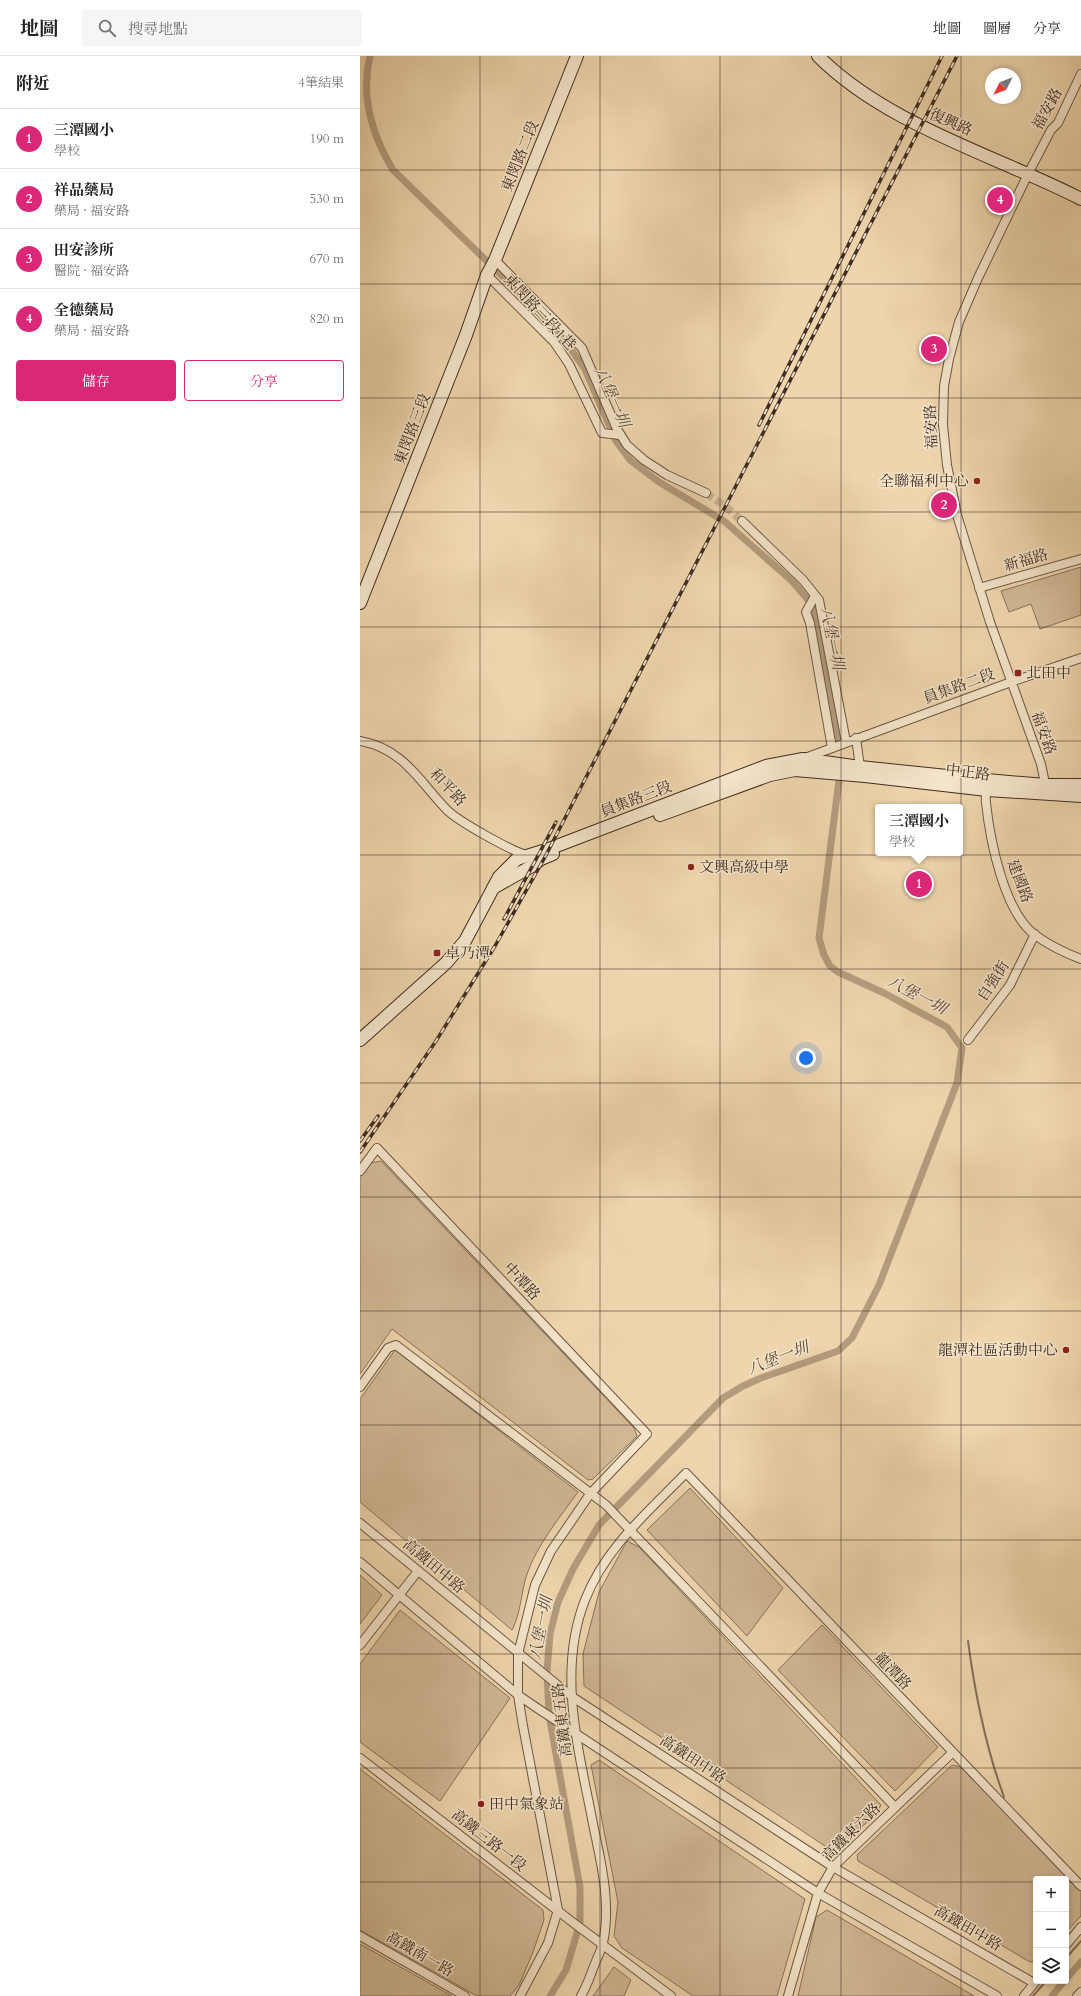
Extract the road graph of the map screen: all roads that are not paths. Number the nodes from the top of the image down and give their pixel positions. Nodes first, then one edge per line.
1 (577, 56) edge
2 (818, 56) edge
3 (1081, 74) edge
4 (1028, 174) junction
5 (1081, 199) edge
6 (492, 268) junction
7 (620, 435) junction
8 (706, 493) tunnel mouth
9 (742, 521) tunnel mouth
10 (1081, 559) edge
11 (979, 588) junction
12 (815, 596) junction
13 (360, 603) edge
14 (1081, 658) edge
15 (1011, 682) junction
16 (856, 738) junction
17 (360, 741) edge
18 (846, 742) junction
19 (832, 748) junction
20 (803, 759) junction
21 (831, 768) junction
22 (855, 770) junction
23 (770, 775) junction
24 (986, 785) junction
25 (1081, 785) edge
26 (1046, 790) junction
27 (1081, 796) edge
28 (526, 856) junction
29 (543, 858) junction
30 (493, 888) junction
31 (1035, 934) junction
32 (1081, 960) edge
33 (360, 1040) edge
34 (968, 1040) dead end
35 (360, 1171) edge
36 (360, 1387) edge
37 (686, 1473) joint
38 (590, 1494) junction
39 (360, 1523) edge
40 (630, 1530) junction
41 (360, 1562) edge
42 (418, 1570) junction
43 (399, 1594) junction
44 (360, 1645) edge
45 (518, 1654) junction
46 (518, 1695) junction
47 (571, 1696) junction
48 (576, 1735) junction
49 (952, 1753) junction
50 (360, 1758) edge
51 (895, 1807) junction
52 (833, 1867) junction
53 (1081, 1886) edge
54 (818, 1893) junction
55 (558, 1910) junction
56 (1081, 1927) edge
57 (360, 1936) edge
58 (1069, 1941) edge
59 (602, 1943) junction
60 (1033, 1981) edge
61 (1033, 1984) edge
62 (1081, 1992) edge
63 (465, 1996) edge
64 (520, 1996) edge
65 (581, 1996) edge
66 (671, 1996) edge
67 (788, 1996) edge
68 (997, 1996) edge
69 (1024, 1996) edge
70 (1077, 1996) edge

1 - 6 street, 東閔路二段
2 - 4 street, 復興路
3 - 4 street, 福安路
4 - 5 street, 復興路
4 - 11 street, 福安路
6 - 7 street
6 - 7 street, 東閔路三段1巷
6 - 13 street, 東閔路三段
7 - 8 street
9 - 12 street
10 - 11 street, 新福路
11 - 15 street, 福安路
12 - 18 street
12 - 19 street
14 - 15 street, 員集路二段
15 - 16 street, 員集路二段
15 - 26 street, 福安路
16 - 18 street, 員集路二段
16 - 22 street
17 - 28 street, 和平路
18 - 19 street, 員集路二段
19 - 20 street
20 - 21 street
20 - 23 street
20 - 28 street, 員集路三段
21 - 22 street, 中正路
21 - 23 street
22 - 24 street, 中正路
23 - 29 street, 員集路三段
24 - 26 street, 中正路
24 - 31 street, 建國路
25 - 26 street, 中正路
26 - 27 street, 中正路
28 - 29 street, 和平路
28 - 30 street, 員集路三段
29 - 30 street, 員集路三段
30 - 33 street, 員集路三段
31 - 32 street, 建國路
31 - 34 street, 自強街
35 - 38 street, 中潭路
36 - 38 street
37 - 40 street, 高鐵東五路
37 - 49 street, 龍潭路
38 - 40 street
38 - 45 street
39 - 42 street, 高鐵田中路
40 - 47 street, 高鐵東五路
40 - 51 street
41 - 43 street
42 - 43 street
42 - 45 street, 高鐵田中路
43 - 44 street
43 - 46 street
45 - 46 street
45 - 47 street, 高鐵田中路
46 - 48 street
46 - 55 street
47 - 48 street, 高鐵東五路
47 - 52 street, 高鐵田中路
48 - 54 street
48 - 59 street, 高鐵東五路
49 - 51 street, 高鐵東六路
49 - 53 street, 龍潭路
50 - 55 street, 高鐵三路一段
51 - 52 street, 高鐵東六路
52 - 54 street, 高鐵東六路
52 - 60 street, 高鐵田中路
54 - 67 street, 高鐵東六路
54 - 68 street
55 - 59 street, 高鐵三路一段
55 - 64 street
56 - 58 street
57 - 63 street, 高鐵南一路
59 - 65 street, 高鐵東五路
59 - 66 street, 高鐵三路一段
61 - 69 street
62 - 70 street

